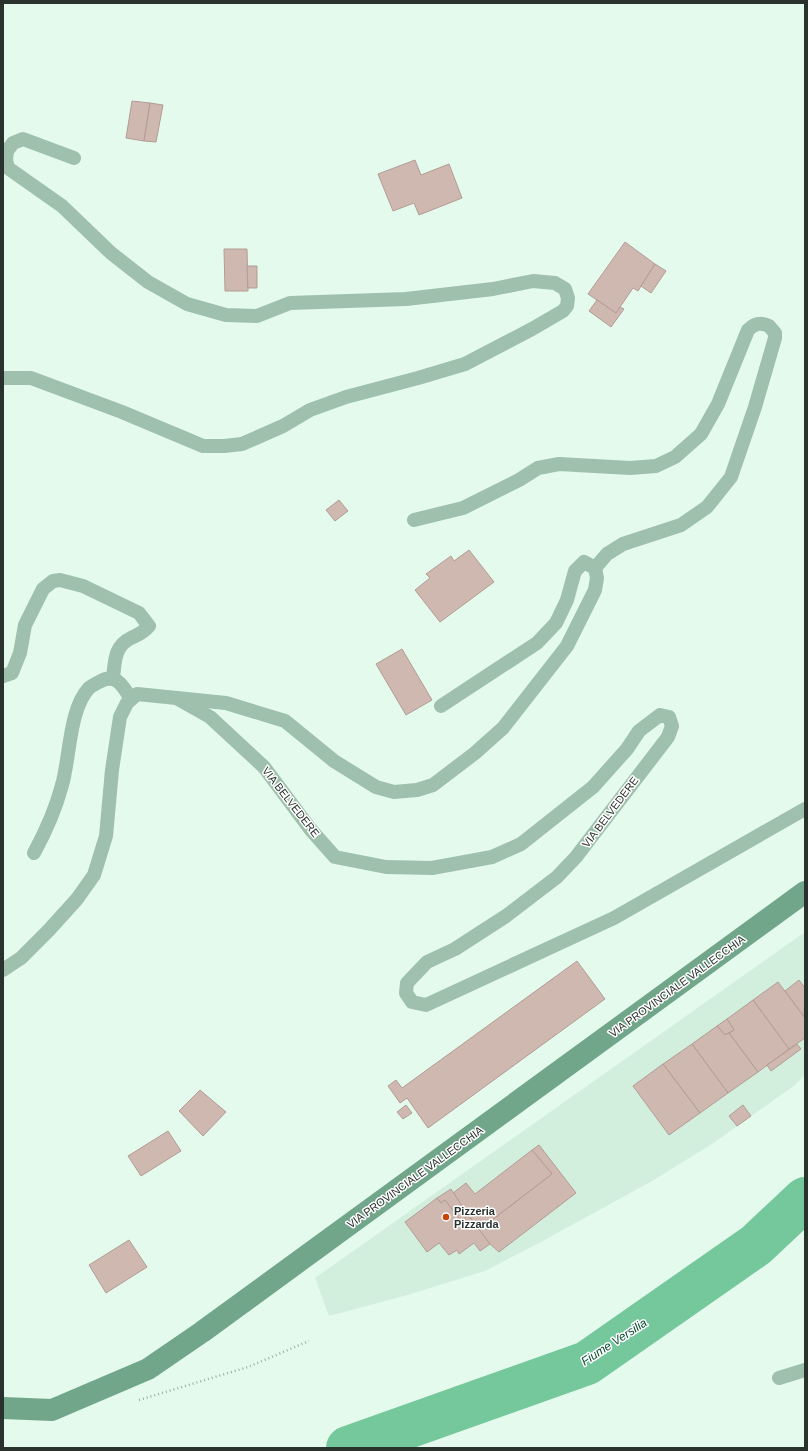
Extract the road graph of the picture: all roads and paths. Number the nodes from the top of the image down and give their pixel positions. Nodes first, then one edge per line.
1 (74, 158) dead end
2 (3, 378) edge
3 (414, 520) dead end
4 (595, 568) junction
5 (3, 676) edge
6 (113, 678) junction
7 (178, 699) junction
8 (131, 700) junction
9 (441, 706) dead end
10 (805, 809) edge
11 (34, 852) dead end
12 (805, 892) edge
13 (3, 970) edge
14 (309, 1341) dead end
15 (805, 1370) edge
16 (778, 1378) dead end
17 (134, 1402) dead end
18 (3, 1408) edge

1 - 2 lane
3 - 4 lane
4 - 7 lane
4 - 9 lane
5 - 6 lane
6 - 8 lane
6 - 11 lane
7 - 8 lane
7 - 10 lane, VIA BELVEDERE
8 - 13 lane
12 - 18 main road, VIA PROVINCIALE VALLECCHIA
14 - 17 path
15 - 16 lane

